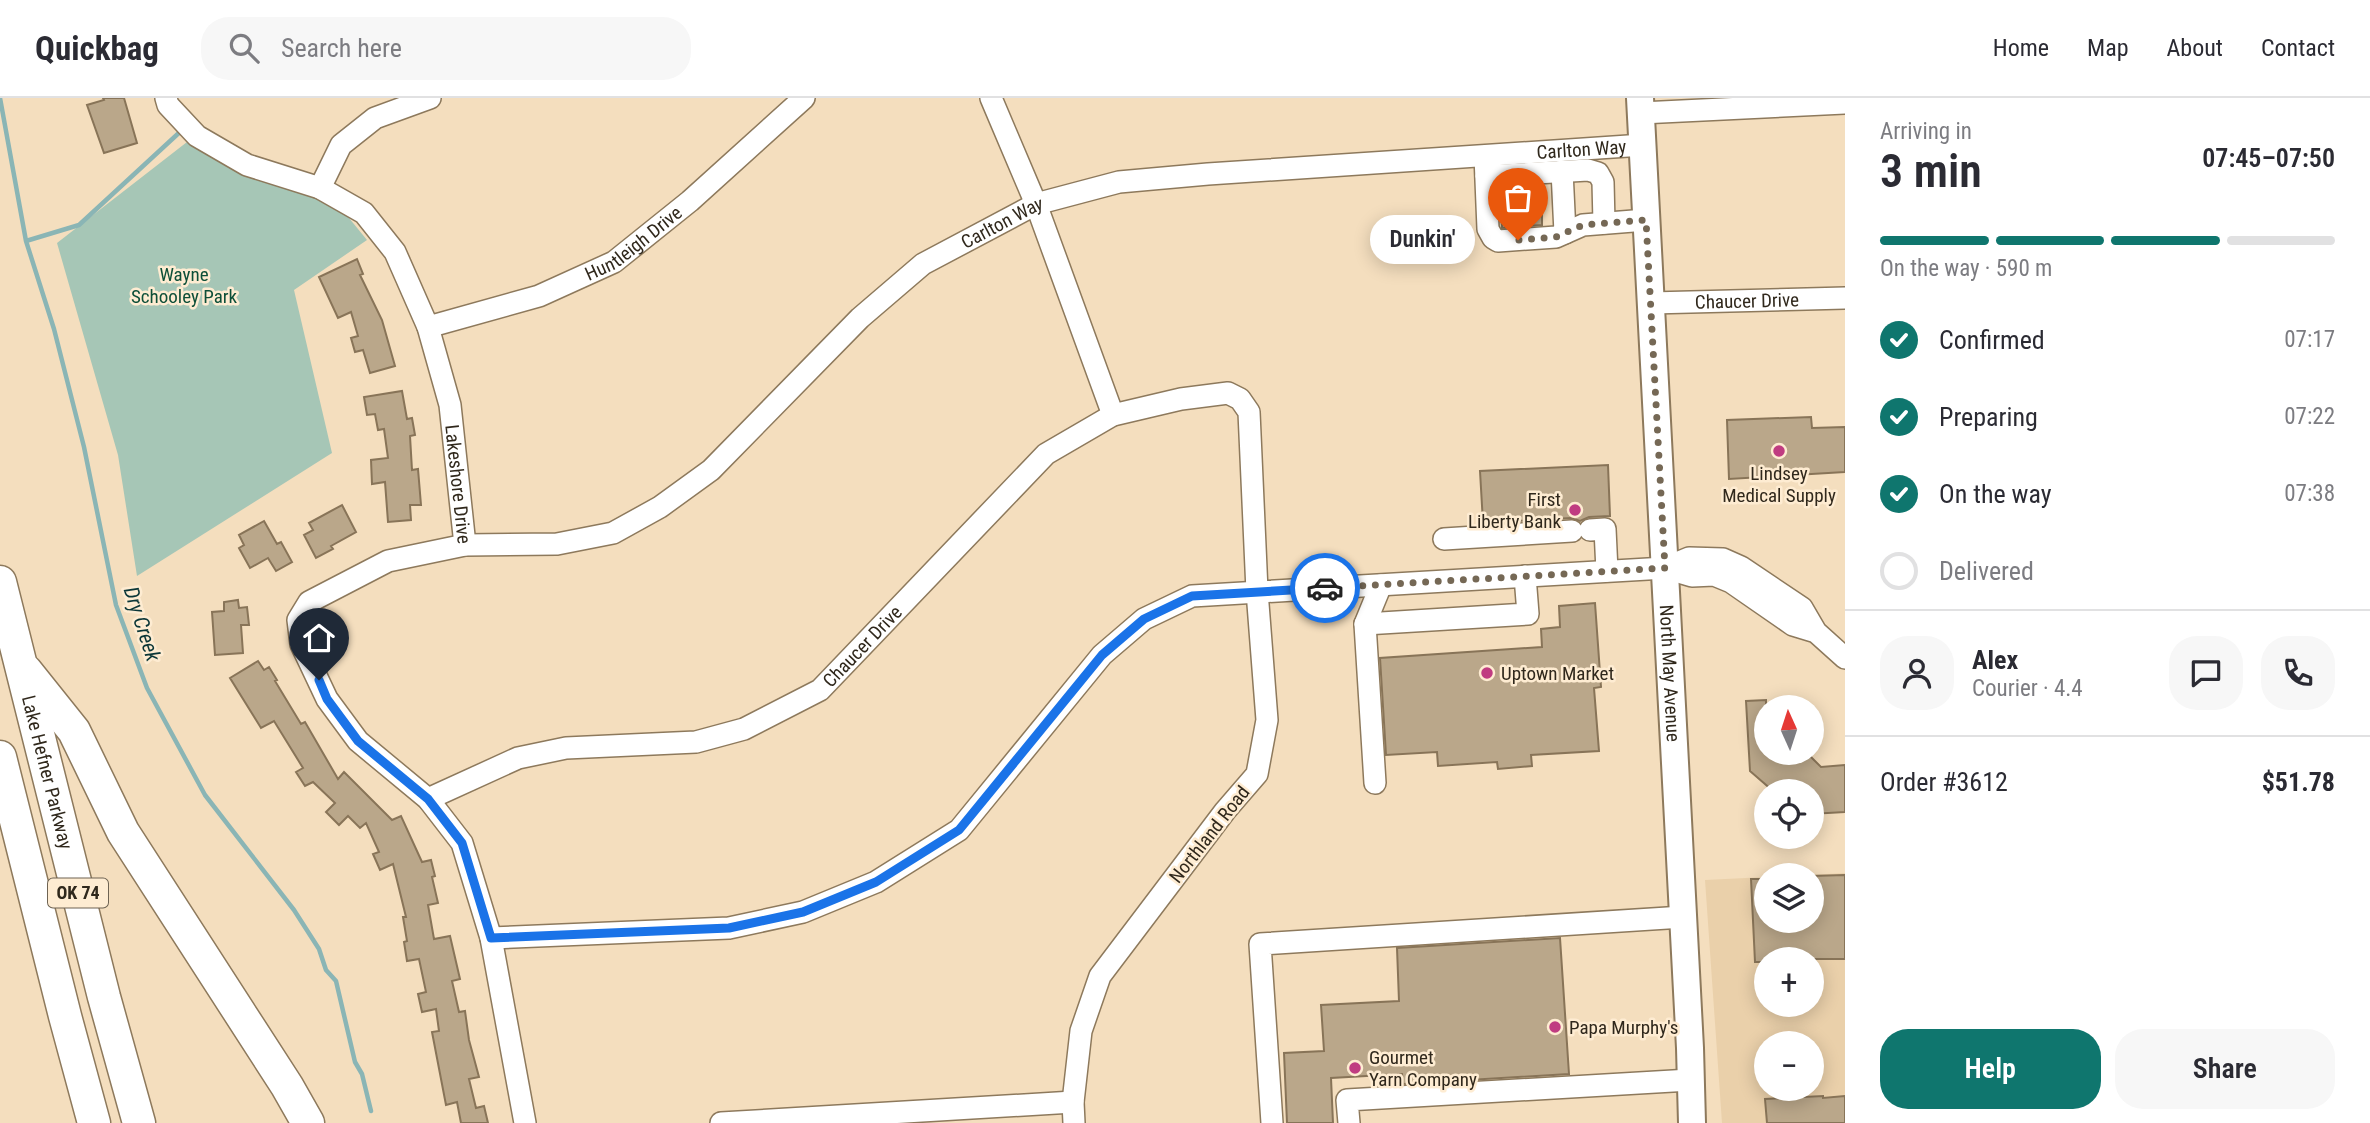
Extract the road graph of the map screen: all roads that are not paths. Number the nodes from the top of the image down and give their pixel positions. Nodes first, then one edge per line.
1 (166, 98) edge
2 (430, 98) edge
3 (804, 98) edge
4 (991, 98) edge
5 (1845, 103) edge
6 (1640, 105) edge
7 (1643, 145) junction
8 (1485, 166) junction
9 (1562, 171) junction
10 (320, 188) junction
11 (1036, 204) junction
12 (1646, 220) junction
13 (1604, 223) junction
14 (1565, 233) junction
15 (1845, 298) edge
16 (1651, 303) junction
17 (428, 327) junction
18 (1240, 399) joint
19 (1113, 415) junction
20 (1444, 539) dead end
21 (465, 545) junction
22 (1665, 568) junction
23 (1607, 571) junction
24 (1525, 576) junction
25 (0, 582) edge
26 (1381, 585) junction
27 (1257, 591) junction
28 (1365, 624) junction
29 (1845, 658) edge
30 (20, 663) junction
31 (0, 757) edge
32 (1375, 783) dead end
33 (428, 799) junction
34 (1683, 918) junction
35 (491, 938) junction
36 (1690, 1080) junction
37 (1074, 1112) edge
38 (94, 1123) edge
39 (139, 1123) edge
40 (308, 1123) edge
41 (524, 1123) edge
42 (721, 1123) edge
43 (1272, 1123) edge
44 (1349, 1123) edge
45 (1692, 1123) edge

1 - 10 street, Lakeshore Drive
2 - 10 street
3 - 17 street, Huntleigh Drive
4 - 11 street
5 - 6 street, Carlton Way
6 - 7 main road, North May Avenue
7 - 8 street, Carlton Way
7 - 12 main road, North May Avenue
8 - 9 street
8 - 11 street, Carlton Way
8 - 14 street
9 - 13 street
9 - 14 street
10 - 17 street, Lakeshore Drive
11 - 19 street
11 - 21 street, Carlton Way
12 - 13 street
12 - 16 main road, North May Avenue
13 - 14 street
15 - 16 street, Chaucer Drive
16 - 22 main road, North May Avenue
17 - 21 street, Lakeshore Drive
18 - 19 street, Chaucer Drive
18 - 27 street, Northland Road
19 - 33 street, Chaucer Drive
20 - 23 street
21 - 33 street, Lakeshore Drive
22 - 23 street
22 - 29 street
22 - 34 main road, North May Avenue
23 - 24 street
24 - 26 street
24 - 28 street
25 - 30 highway, Lake Hefner Parkway / OK 74
26 - 27 street
26 - 28 street
27 - 35 street
27 - 37 street, Northland Road
28 - 32 street
30 - 39 highway, Lake Hefner Parkway / OK 74
30 - 40 highway
31 - 38 highway, OK 74
33 - 35 street, Lakeshore Drive
34 - 36 main road, North May Avenue
34 - 43 street
35 - 41 street, Lakeshore Drive
36 - 44 street
36 - 45 main road, North May Avenue
37 - 42 street

